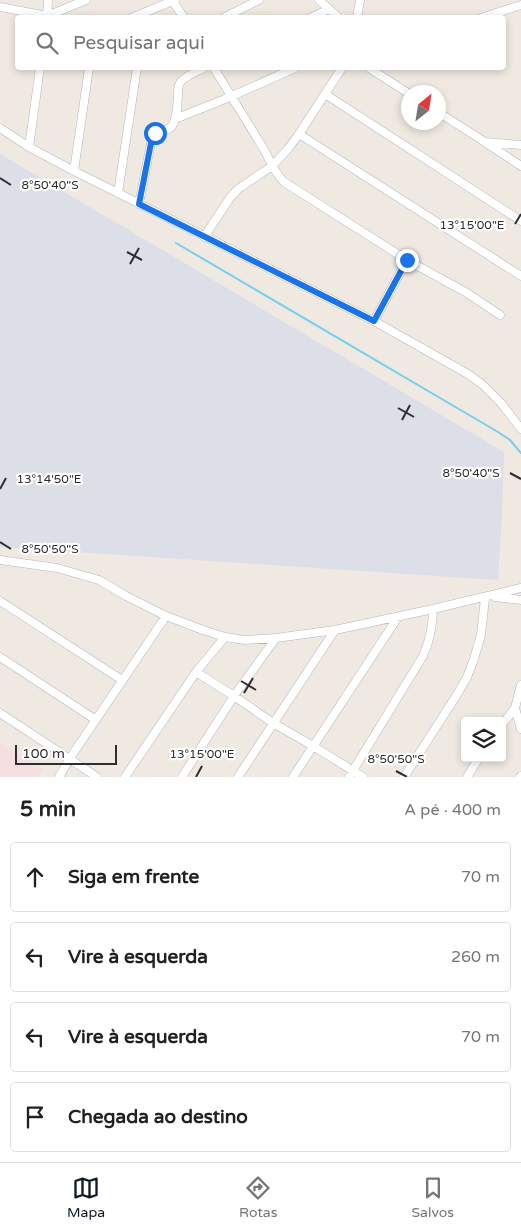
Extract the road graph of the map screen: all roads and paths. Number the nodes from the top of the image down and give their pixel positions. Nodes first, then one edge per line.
1 (48, 0) edge
2 (86, 0) edge
3 (173, 0) edge
4 (259, 0) edge
5 (319, 0) edge
6 (360, 0) edge
7 (521, 5) edge
8 (0, 7) edge
9 (329, 8) junction
10 (38, 15) edge
11 (47, 15) edge
12 (52, 15) edge
13 (138, 15) edge
14 (182, 15) edge
15 (229, 15) edge
16 (316, 15) edge
17 (337, 15) edge
18 (358, 15) edge
19 (489, 15) edge
20 (40, 70) edge
21 (89, 70) edge
22 (137, 70) edge
23 (200, 70) edge
24 (215, 70) edge
25 (291, 70) edge
26 (341, 70) edge
27 (372, 70) edge
28 (401, 89) edge
29 (324, 94) junction
30 (230, 97) junction
31 (446, 117) edge
32 (175, 119) junction
33 (0, 128) edge
34 (299, 134) junction
35 (485, 142) junction
36 (521, 145) edge
37 (29, 146) junction
38 (272, 166) junction
39 (521, 166) edge
40 (74, 171) junction
41 (118, 193) junction
42 (139, 204) junction
43 (521, 221) edge
44 (204, 237) junction
45 (407, 260) junction
46 (521, 276) edge
47 (500, 315) dead end
48 (374, 321) junction
49 (521, 429) edge
50 (0, 560) edge
51 (521, 588) edge
52 (488, 597) junction
53 (521, 600) edge
54 (0, 601) edge
55 (433, 610) junction
56 (166, 616) junction
57 (398, 617) junction
58 (335, 630) junction
59 (225, 637) junction
60 (276, 638) junction
61 (0, 657) edge
62 (196, 672) junction
63 (122, 680) junction
64 (521, 685) edge
65 (234, 696) junction
66 (515, 708) junction
67 (0, 713) edge
68 (96, 720) junction
69 (506, 720) edge
70 (273, 723) junction
71 (521, 729) edge
72 (313, 746) junction
73 (70, 758) junction
74 (476, 762) edge
75 (351, 774) edge
76 (59, 777) edge
77 (97, 777) edge
78 (125, 777) edge
79 (182, 777) edge
80 (238, 777) edge
81 (293, 777) edge
82 (363, 777) edge
83 (404, 777) edge
84 (466, 777) edge

1 - 11 street
2 - 12 street
3 - 13 street
3 - 14 street
4 - 15 street
5 - 9 street
6 - 18 street
7 - 19 street
8 - 10 street
9 - 16 street
9 - 17 street
20 - 37 street
21 - 40 street
22 - 41 street
23 - 32 street
24 - 30 street
25 - 30 street
26 - 29 street
27 - 28 street
29 - 34 street
29 - 43 street
30 - 32 street
30 - 38 street
31 - 35 street
32 - 42 street
33 - 37 street
34 - 38 street
34 - 46 street
35 - 36 street
35 - 39 street
37 - 40 street
38 - 44 street
38 - 45 street
40 - 41 street
41 - 42 street
42 - 44 street
44 - 48 street
45 - 47 street
45 - 48 street
48 - 49 street
50 - 56 street
51 - 52 street
52 - 53 street
52 - 55 street
52 - 83 street
54 - 63 street
55 - 57 street
55 - 75 street
56 - 59 street
56 - 63 street
57 - 58 street
57 - 72 street
58 - 60 street
58 - 70 street
59 - 60 street
59 - 62 street
60 - 65 street
61 - 68 street
62 - 65 street
62 - 78 street
63 - 68 street
64 - 66 street
65 - 70 street
65 - 79 street
66 - 69 street
66 - 71 street
67 - 73 street
68 - 73 street
70 - 72 street
70 - 80 street
72 - 75 street
72 - 81 street
73 - 76 street
73 - 77 street
74 - 84 street
75 - 82 street

